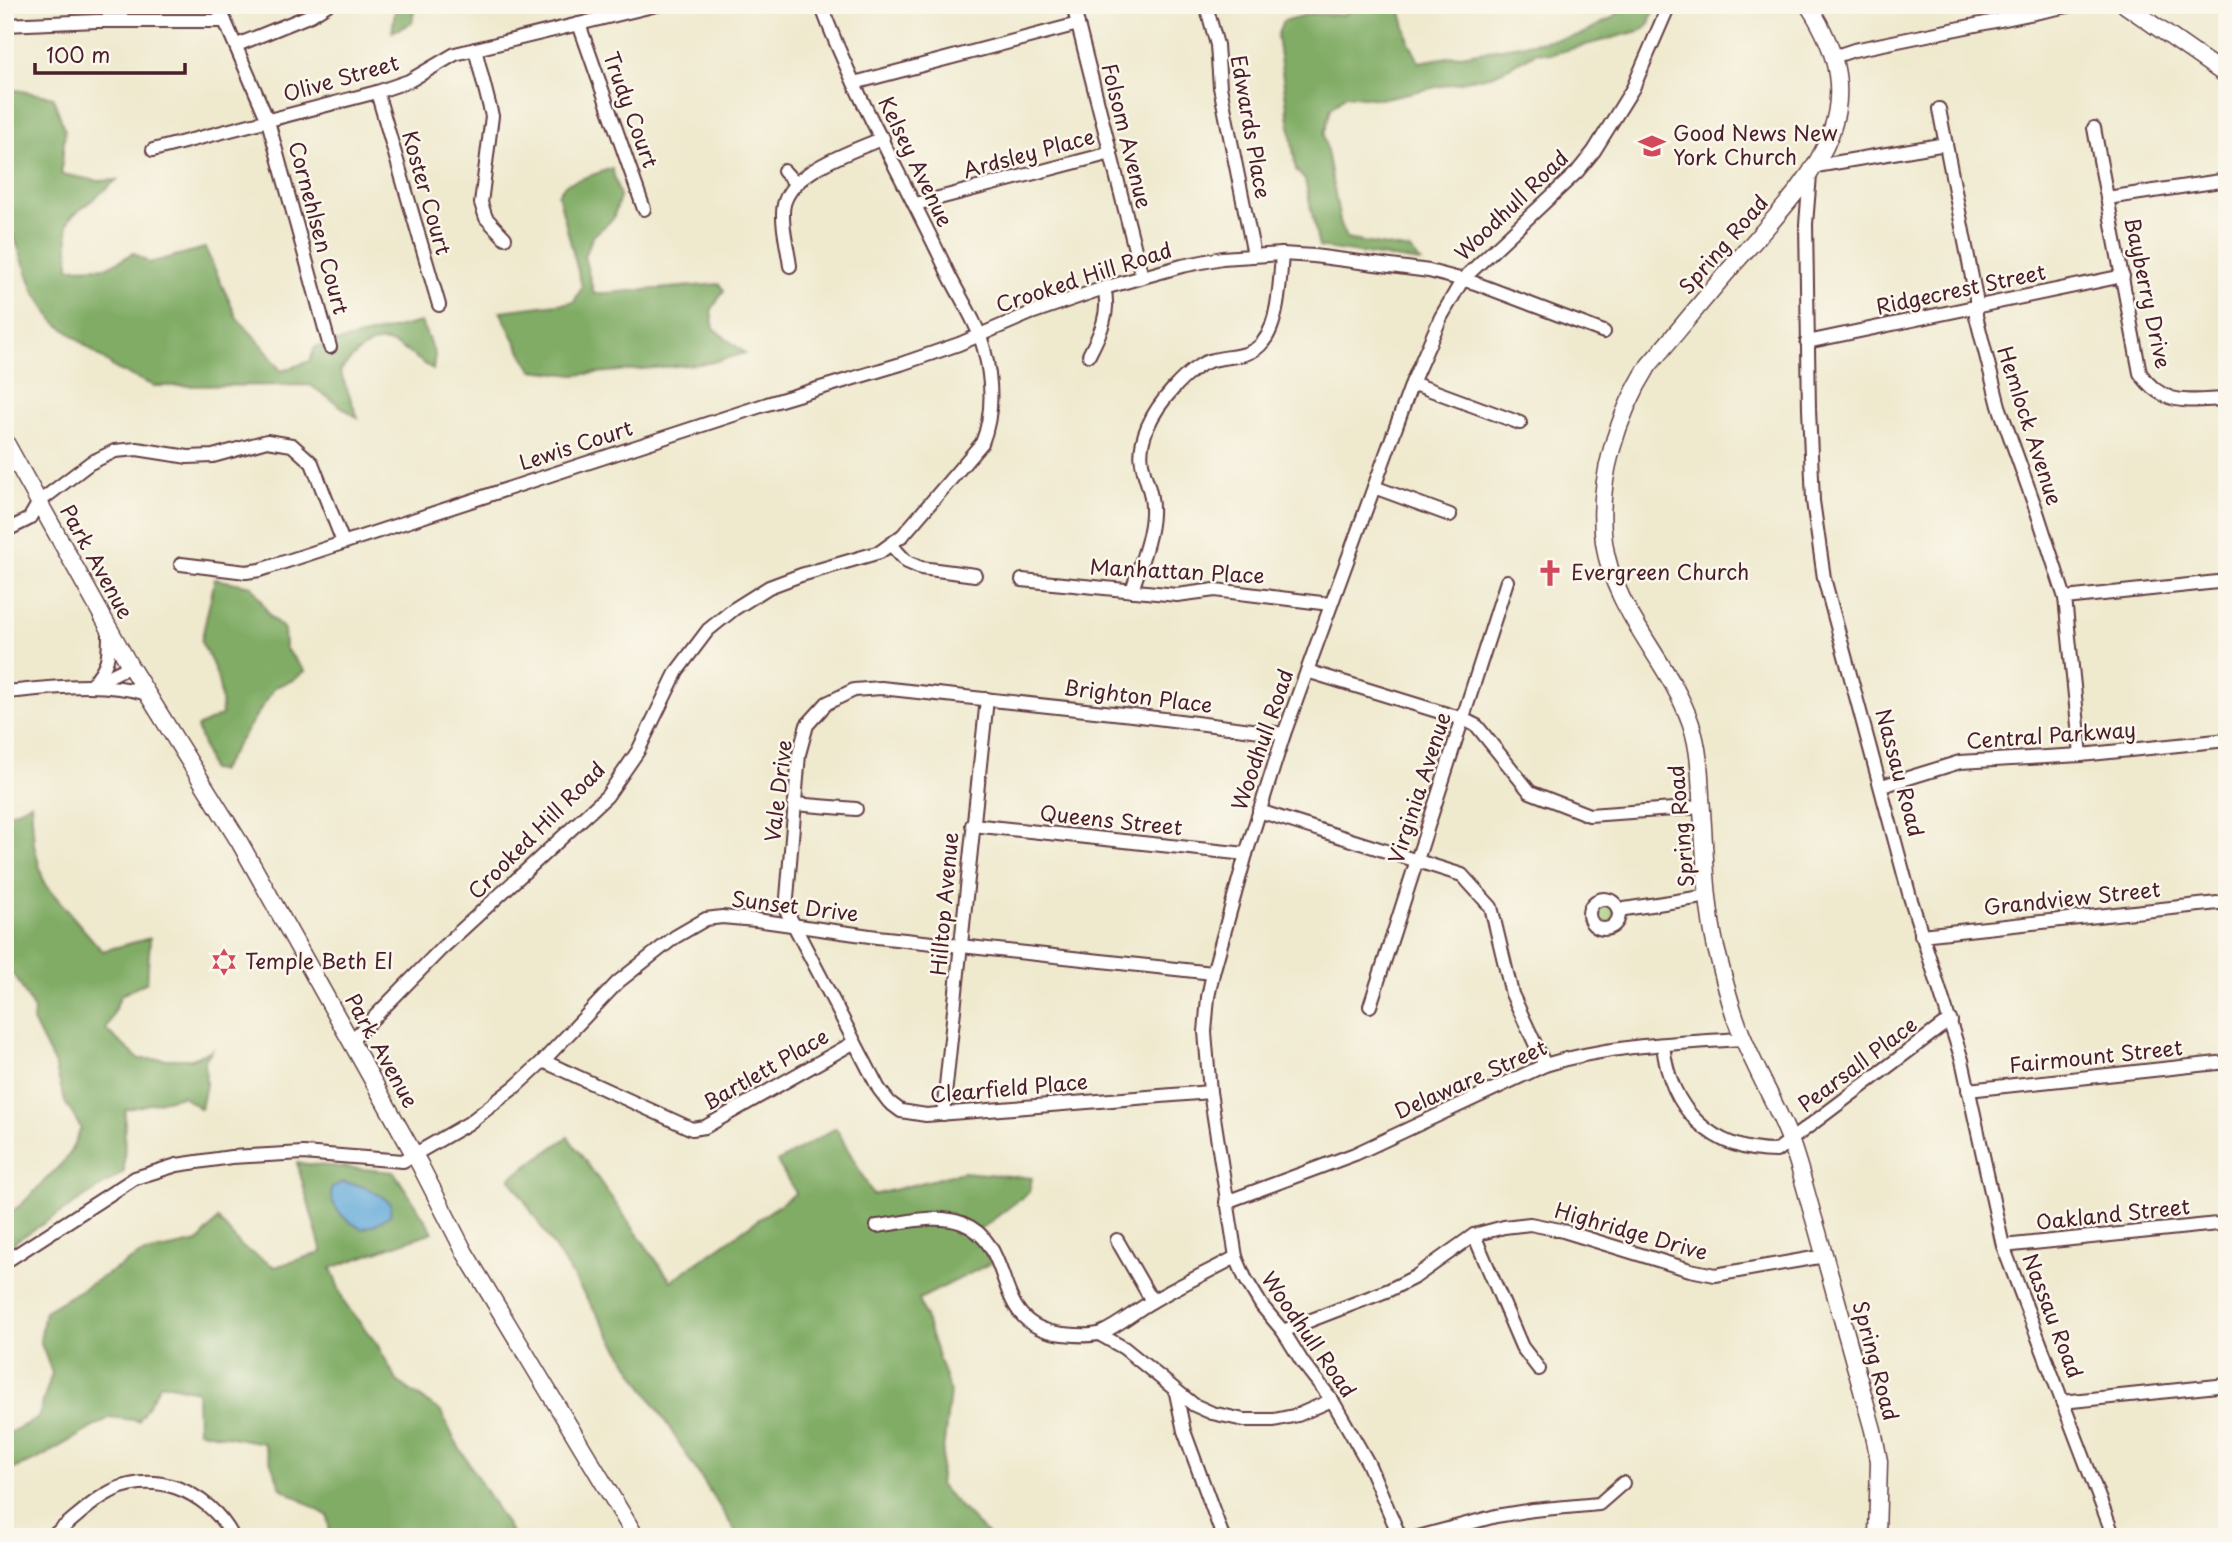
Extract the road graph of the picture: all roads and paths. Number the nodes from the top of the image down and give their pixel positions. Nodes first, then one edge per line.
1 (218, 5) edge
2 (327, 5) edge
3 (657, 5) edge
4 (821, 5) edge
5 (1073, 5) edge
6 (1206, 5) edge
7 (1669, 5) edge
8 (1808, 5) edge
9 (2073, 5) edge
10 (2125, 5) edge
11 (225, 21) junction
12 (579, 24) junction
13 (1078, 24) junction
14 (5, 25) edge
15 (237, 46) junction
16 (475, 49) junction
17 (1833, 57) junction
18 (2227, 76) edge
19 (854, 83) junction
20 (377, 92) junction
21 (1940, 109) dead end
22 (268, 121) junction
23 (2094, 128) dead end
24 (883, 138) junction
25 (1946, 144) junction
26 (153, 150) dead end
27 (1111, 153) junction
28 (1813, 170) junction
29 (784, 171) dead end
30 (2227, 180) edge
31 (795, 183) junction
32 (2108, 198) junction
33 (916, 204) junction
34 (644, 209) dead end
35 (505, 238) dead end
36 (1282, 254) junction
37 (1254, 255) junction
38 (790, 266) dead end
39 (2123, 276) junction
40 (1142, 277) junction
41 (1463, 279) junction
42 (1104, 288) junction
43 (439, 305) dead end
44 (1976, 307) junction
45 (1604, 332) dead end
46 (979, 335) junction
47 (1807, 342) junction
48 (330, 347) dead end
49 (1089, 355) dead end
50 (1412, 383) junction
51 (2227, 399) edge
52 (1520, 423) dead end
53 (5, 441) edge
54 (1374, 486) junction
55 (38, 502) junction
56 (1450, 515) dead end
57 (5, 531) edge
58 (343, 541) junction
59 (891, 545) junction
60 (181, 565) dead end
61 (975, 575) dead end
62 (1022, 580) dead end
63 (1507, 581) dead end
64 (2227, 581) edge
65 (1132, 591) junction
66 (2065, 598) junction
67 (1330, 604) junction
68 (109, 627) junction
69 (130, 666) junction
70 (1307, 671) junction
71 (91, 685) junction
72 (5, 692) edge
73 (148, 694) junction
74 (987, 699) junction
75 (1463, 719) junction
76 (1284, 734) junction
77 (2227, 740) edge
78 (2081, 755) junction
79 (1882, 786) junction
80 (794, 804) junction
81 (1702, 807) junction
82 (856, 809) dead end
83 (1259, 811) junction
84 (972, 825) junction
85 (1245, 854) junction
86 (1417, 860) junction
87 (1709, 896) junction
88 (2227, 902) edge
89 (1618, 910) dead end
90 (794, 926) junction
91 (1921, 934) junction
92 (961, 946) junction
93 (1213, 973) junction
94 (1370, 1006) dead end
95 (1951, 1021) junction
96 (1743, 1039) junction
97 (351, 1041) junction
98 (853, 1043) junction
99 (1663, 1045) junction
100 (543, 1062) junction
101 (2227, 1062) edge
102 (1545, 1065) junction
103 (1968, 1090) junction
104 (1209, 1092) junction
105 (943, 1114) junction
106 (1790, 1141) junction
107 (415, 1155) junction
108 (1226, 1202) junction
109 (2227, 1223) edge
110 (877, 1226) dead end
111 (1474, 1236) junction
112 (1117, 1240) dead end
113 (2003, 1246) junction
114 (1825, 1256) junction
115 (1236, 1257) junction
116 (5, 1262) edge
117 (1152, 1301) junction
118 (1283, 1331) junction
119 (1099, 1334) junction
120 (1539, 1369) dead end
121 (2227, 1385) edge
122 (1176, 1393) junction
123 (1332, 1400) junction
124 (2062, 1402) junction
125 (1623, 1483) dead end
126 (51, 1537) edge
127 (233, 1537) edge
128 (636, 1537) edge
129 (1223, 1537) edge
130 (1400, 1537) edge
131 (1418, 1537) edge
132 (1877, 1537) edge
133 (2114, 1537) edge

1 - 11 street, Cornehlsen Court
2 - 15 street
3 - 12 street, Olive Street
4 - 19 street, Kelsey Avenue
5 - 13 street, Folsom Avenue
6 - 37 street, Edwards Place
7 - 41 street, Woodhull Road
8 - 17 main road, Nassau Road
9 - 17 street
10 - 18 main road
11 - 14 street
11 - 15 street, Cornehlsen Court
12 - 16 street, Olive Street
12 - 34 street, Trudy Court
13 - 19 street
13 - 27 street, Folsom Avenue
15 - 22 street, Cornehlsen Court
16 - 20 street, Olive Street
16 - 35 street
17 - 28 main road, Nassau Road
19 - 24 street, Kelsey Avenue
20 - 22 street, Olive Street
20 - 43 street, Koster Court
21 - 25 street, Hemlock Avenue
22 - 26 street, Olive Street
22 - 48 street, Cornehlsen Court
23 - 32 street, Bayberry Drive
24 - 31 street
24 - 33 street, Kelsey Avenue
25 - 28 street
25 - 44 street, Hemlock Avenue
27 - 33 street, Ardsley Place
27 - 40 street, Folsom Avenue
28 - 47 street, Nassau Road
28 - 81 main road, Spring Road
29 - 31 street
30 - 32 street
31 - 38 street
32 - 39 street, Bayberry Drive
33 - 46 street, Kelsey Avenue
36 - 37 street, Crooked Hill Road
36 - 41 street, Crooked Hill Road
36 - 65 street
37 - 40 street, Crooked Hill Road
39 - 44 street, Ridgecrest Street
39 - 51 street, Bayberry Drive
40 - 42 street, Crooked Hill Road
41 - 45 street, Crooked Hill Road
41 - 50 street, Woodhull Road
42 - 46 street, Crooked Hill Road
42 - 49 street
44 - 47 street, Ridgecrest Street
44 - 66 street, Hemlock Avenue
46 - 58 street, Lewis Court
46 - 59 street, Crooked Hill Road
47 - 79 street, Nassau Road
50 - 52 street
50 - 54 street, Woodhull Road
53 - 55 main road, Park Avenue
54 - 56 street
54 - 67 street, Woodhull Road
55 - 57 street
55 - 58 street
55 - 68 main road, Park Avenue
58 - 60 street, Lewis Court
59 - 61 street
59 - 97 street, Crooked Hill Road
62 - 65 street, Manhattan Place
63 - 75 street, Virginia Avenue
64 - 66 street
65 - 67 street, Manhattan Place
66 - 78 street, Hemlock Avenue
67 - 70 street, Woodhull Road
68 - 69 main road, Park Avenue
68 - 71 street
69 - 71 street
69 - 73 main road, Park Avenue
70 - 75 street
70 - 76 street, Woodhull Road
71 - 72 street
71 - 73 street
73 - 97 main road, Park Avenue
74 - 76 street, Brighton Place
74 - 80 street, Vale Drive
74 - 84 street, Hilltop Avenue
75 - 81 street
75 - 86 street, Virginia Avenue
76 - 83 street, Woodhull Road
77 - 78 street, Central Parkway
78 - 79 street, Central Parkway
79 - 91 street, Nassau Road
80 - 82 street
80 - 90 street, Vale Drive
81 - 87 main road, Spring Road
83 - 85 street, Woodhull Road
83 - 86 street
84 - 85 street, Queens Street
84 - 92 street, Hilltop Avenue
85 - 93 street, Woodhull Road
86 - 94 street, Virginia Avenue
86 - 102 street
87 - 89 street
87 - 96 main road, Spring Road
88 - 91 street, Grandview Street
90 - 92 street, Sunset Drive
90 - 98 street, Clearfield Place
90 - 100 street, Sunset Drive
91 - 95 street, Nassau Road
92 - 93 street, Sunset Drive
92 - 105 street, Hilltop Avenue
93 - 104 street, Woodhull Road
95 - 103 street, Nassau Road
95 - 106 street, Pearsall Place
96 - 99 street, Delaware Street
96 - 106 main road, Spring Road
97 - 107 main road, Park Avenue
98 - 100 street, Bartlett Place
98 - 105 street, Clearfield Place
99 - 102 street, Delaware Street
99 - 106 street
100 - 107 street, Sunset Drive
101 - 103 street, Fairmount Street
102 - 108 street, Delaware Street
103 - 113 street, Nassau Road
104 - 105 street, Clearfield Place
104 - 108 street, Woodhull Road
106 - 114 main road, Spring Road
107 - 116 street
107 - 128 main road, Park Avenue
108 - 115 street, Woodhull Road
109 - 113 street, Oakland Street
110 - 119 street
111 - 114 street, Highridge Drive
111 - 118 street, Highridge Drive
111 - 120 street
112 - 117 street
113 - 124 street, Nassau Road
114 - 132 main road, Spring Road
115 - 117 street
115 - 118 street, Woodhull Road
117 - 119 street
118 - 123 street, Woodhull Road
119 - 122 street
121 - 124 street
122 - 123 street
122 - 129 street
123 - 130 street, Woodhull Road
124 - 133 street, Nassau Road
125 - 131 street
126 - 127 street

